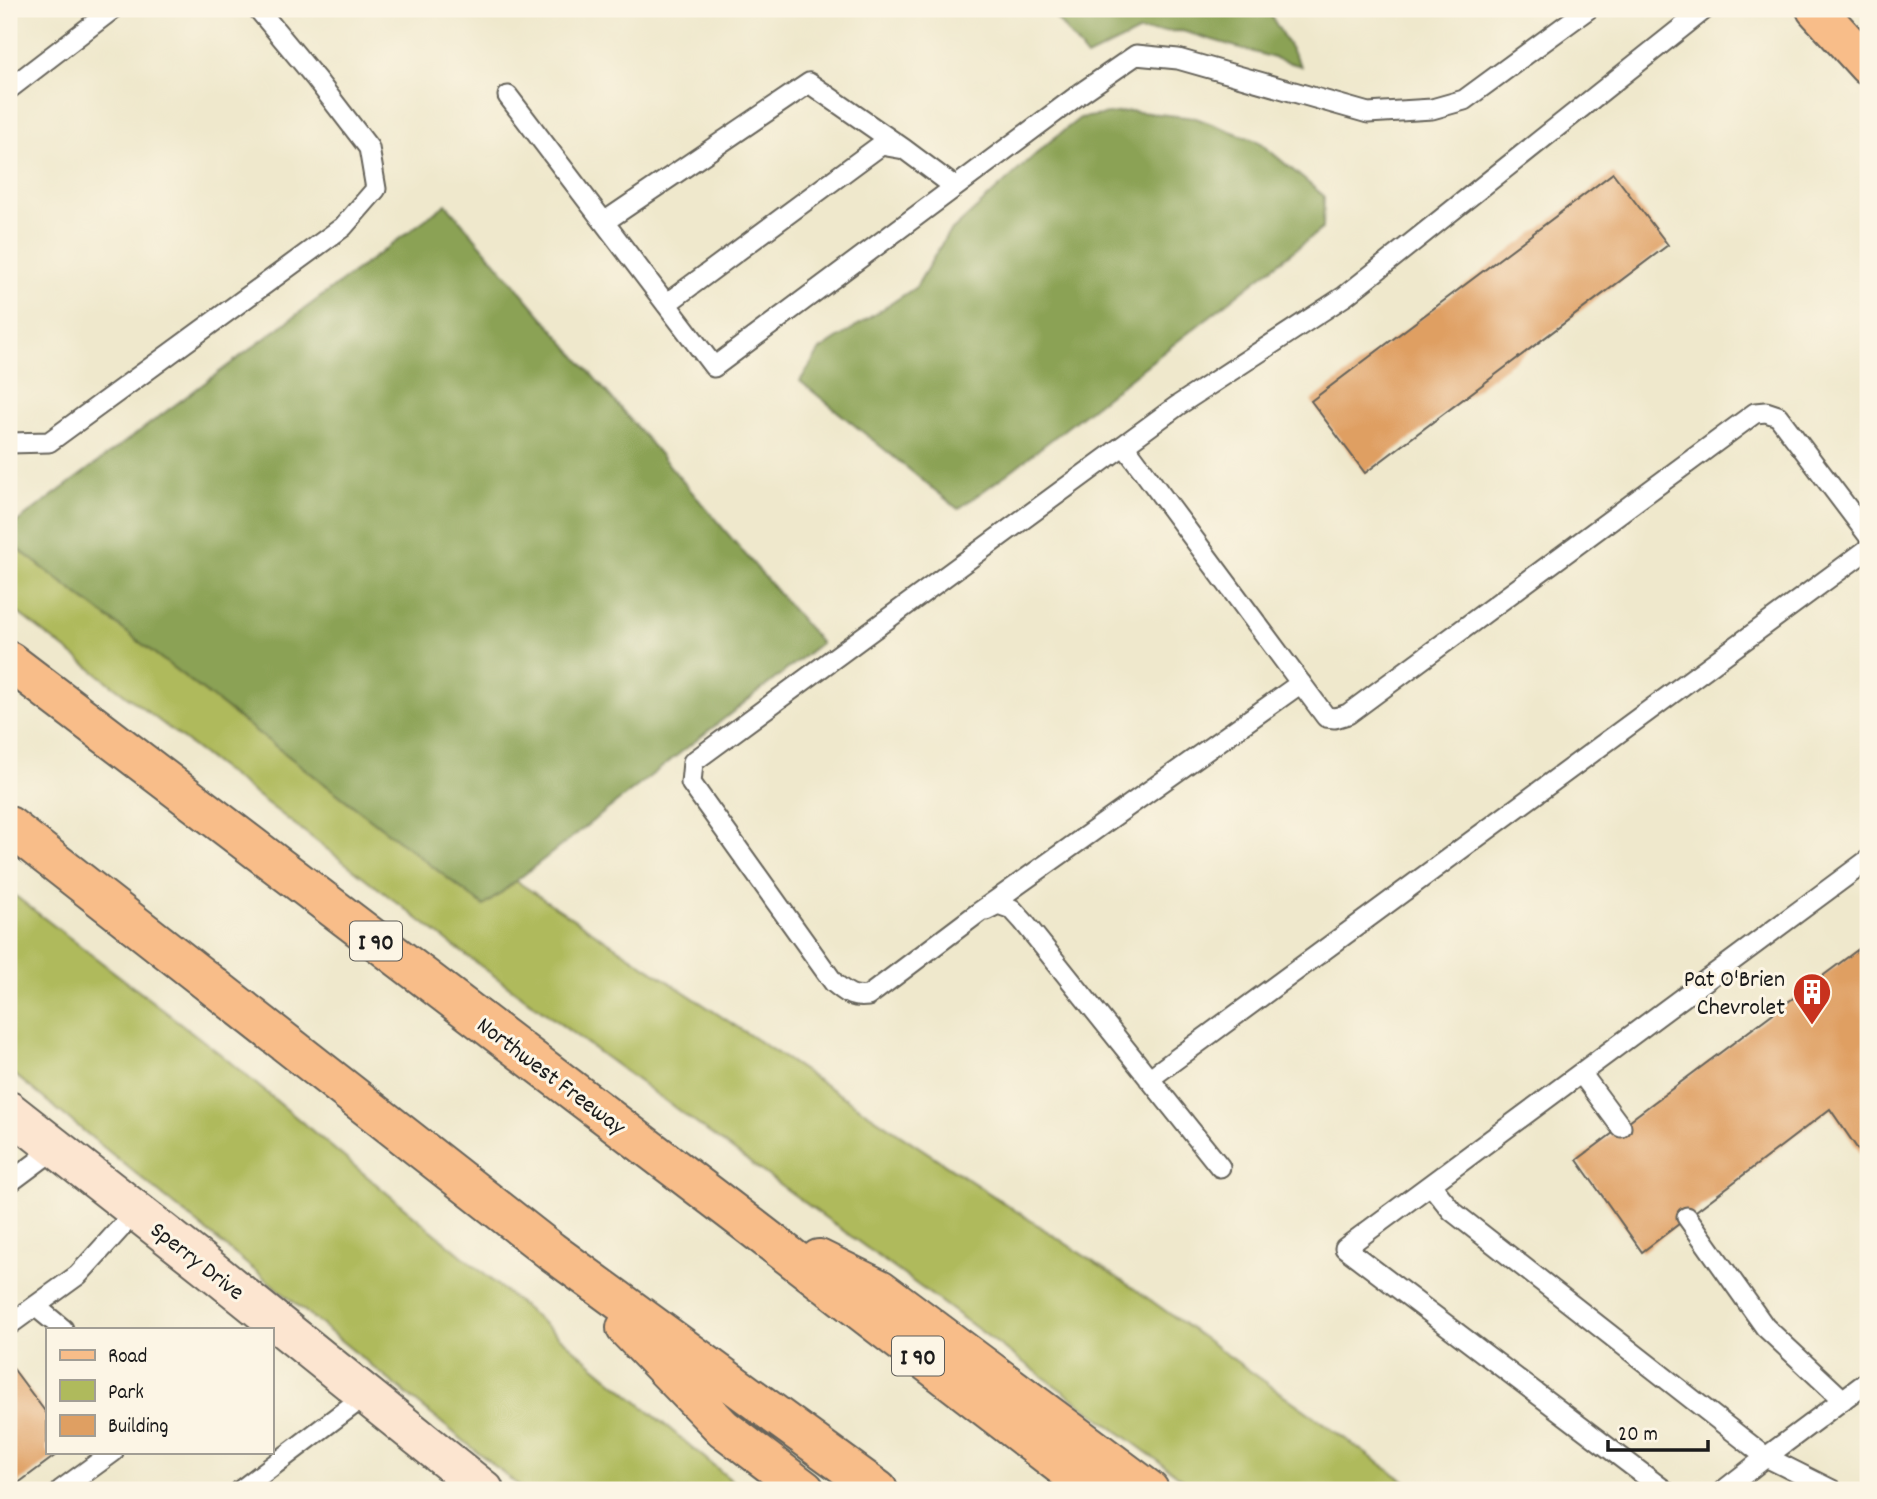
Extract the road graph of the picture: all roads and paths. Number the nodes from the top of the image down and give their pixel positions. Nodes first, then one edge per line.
1 (113, 9) edge
2 (258, 9) edge
3 (1588, 9) edge
4 (1705, 9) edge
5 (1816, 9) edge
6 (1868, 66) edge
7 (9, 89) edge
8 (508, 96) dead end
9 (904, 149) junction
10 (956, 187) junction
11 (604, 222) junction
12 (666, 304) junction
13 (9, 443) edge
14 (1124, 444) junction
15 (1868, 535) edge
16 (1868, 549) edge
17 (9, 661) edge
18 (1301, 683) junction
19 (9, 826) edge
20 (1868, 860) edge
21 (978, 913) junction
22 (1581, 1073) junction
23 (1149, 1079) junction
24 (9, 1111) edge
25 (1621, 1127) dead end
26 (56, 1148) junction
27 (1220, 1167) dead end
28 (9, 1183) edge
29 (1431, 1185) junction
30 (136, 1211) junction
31 (1688, 1217) dead end
32 (744, 1221) junction
33 (551, 1251) junction
34 (39, 1309) junction
35 (268, 1324) edge
36 (9, 1325) edge
37 (62, 1328) edge
38 (9, 1339) edge
39 (1868, 1381) edge
40 (366, 1395) junction
41 (1843, 1400) junction
42 (110, 1454) edge
43 (1766, 1457) junction
44 (255, 1487) edge
45 (61, 1490) edge
46 (484, 1490) edge
47 (805, 1490) edge
48 (878, 1490) edge
49 (1093, 1490) edge
50 (1149, 1490) edge
51 (1664, 1490) edge
52 (1724, 1490) edge
53 (1832, 1490) edge

1 - 7 lane
2 - 13 lane
3 - 10 lane
4 - 14 lane
5 - 6 main road
8 - 11 lane
9 - 10 lane
9 - 11 lane
9 - 12 lane
10 - 12 lane
11 - 12 lane
14 - 18 lane
14 - 21 lane
15 - 18 lane
16 - 23 lane
17 - 32 main road, Northwest Freeway / I 90
18 - 21 lane
19 - 33 main road
20 - 22 lane
21 - 23 lane
22 - 25 lane
22 - 29 lane
23 - 27 lane
24 - 26 street, Sperry Drive
26 - 28 lane
26 - 30 street, Sperry Drive
29 - 43 lane
29 - 51 lane
30 - 34 lane
30 - 35 street, Sperry Drive
31 - 41 lane
32 - 49 main road, Northwest Freeway / I 90
32 - 50 main road
33 - 47 main road
33 - 48 main road
34 - 36 lane
34 - 37 lane
34 - 38 lane
35 - 40 street, Sperry Drive
39 - 41 lane
40 - 44 lane
40 - 46 street, Sperry Drive
41 - 43 lane
42 - 45 lane
43 - 52 lane
43 - 53 lane

